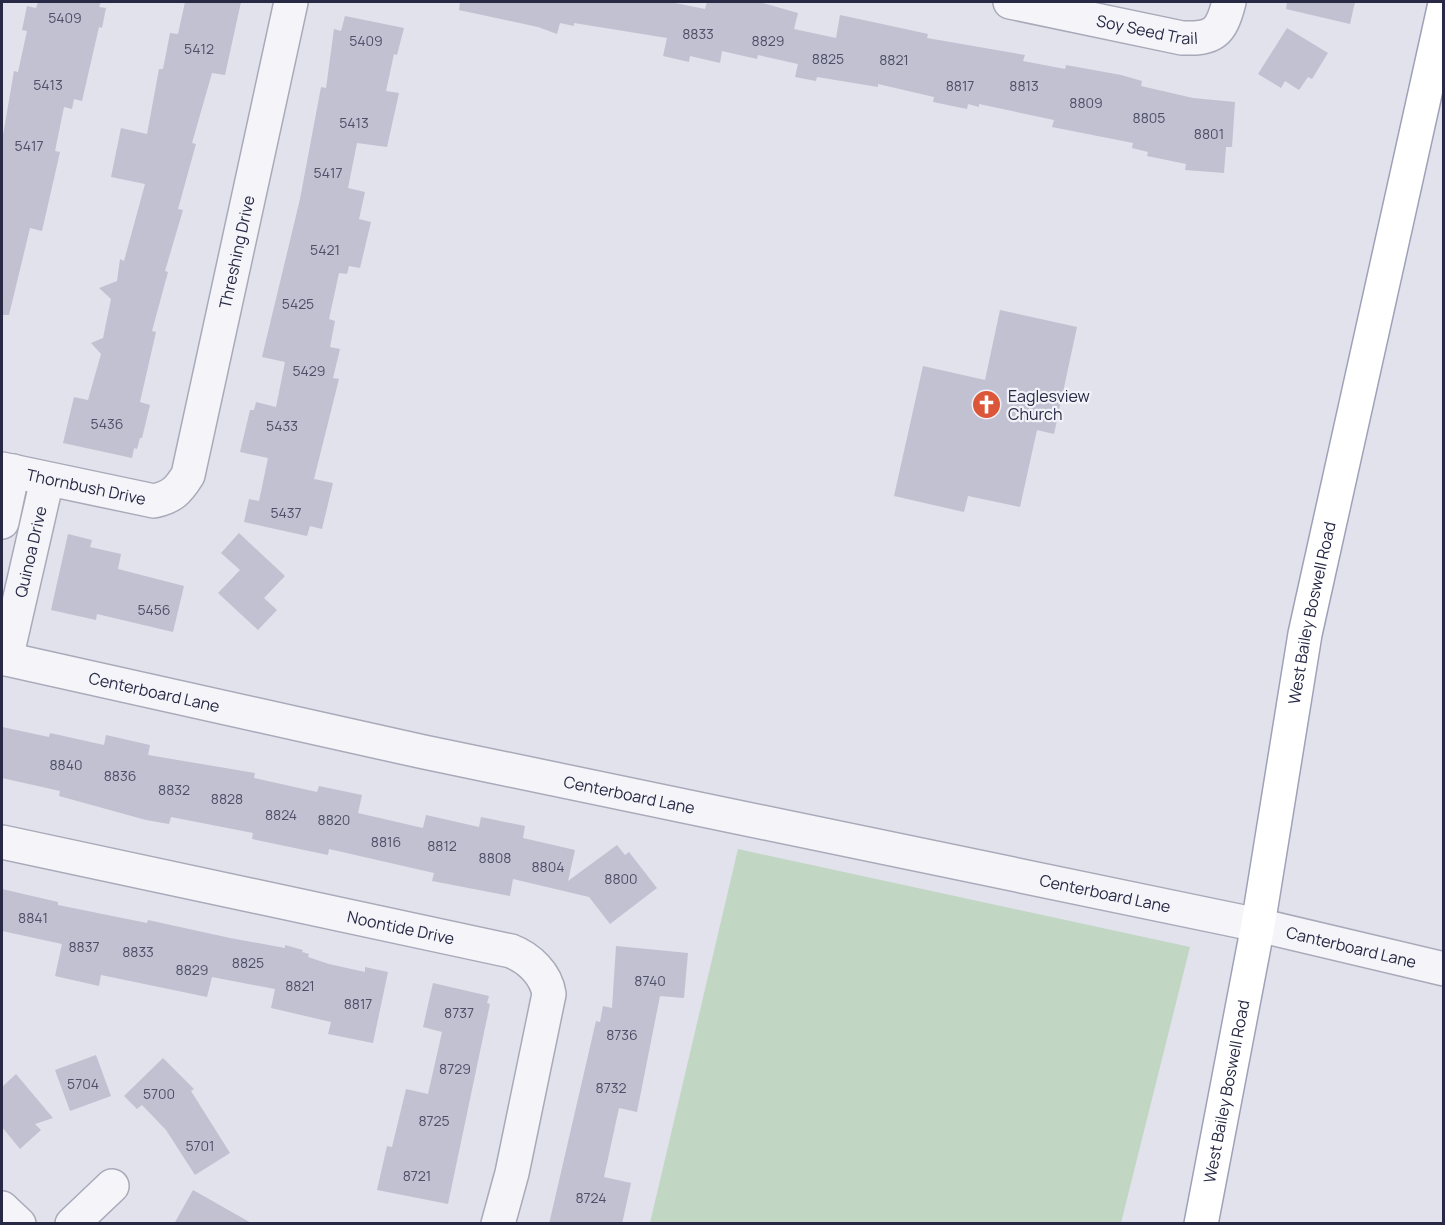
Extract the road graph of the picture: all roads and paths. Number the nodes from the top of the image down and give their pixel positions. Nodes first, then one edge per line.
1 (291, 2) edge
2 (1010, 2) edge
3 (1229, 2) edge
4 (1443, 8) edge
5 (7, 470) edge
6 (47, 480) junction
7 (170, 497) joint
8 (2, 522) edge
9 (4, 659) edge
10 (2, 842) edge
11 (1258, 925) junction
12 (1443, 969) edge
13 (112, 1186) dead end
14 (2, 1208) edge
15 (19, 1224) edge
16 (72, 1224) edge
17 (498, 1224) edge
18 (1201, 1224) edge

1 - 7 street, Threshing Drive
2 - 3 street, Soy Seed Trail
4 - 11 main road, West Bailey Boswell Road
5 - 6 street, Thornbush Drive
5 - 8 street
6 - 7 street, Thornbush Drive
6 - 9 street, Quinoa Drive
9 - 11 street, Centerboard Lane
10 - 17 street, Noontide Drive
11 - 12 street, Canterboard Lane
11 - 18 main road, West Bailey Boswell Road
13 - 16 street
14 - 15 street

